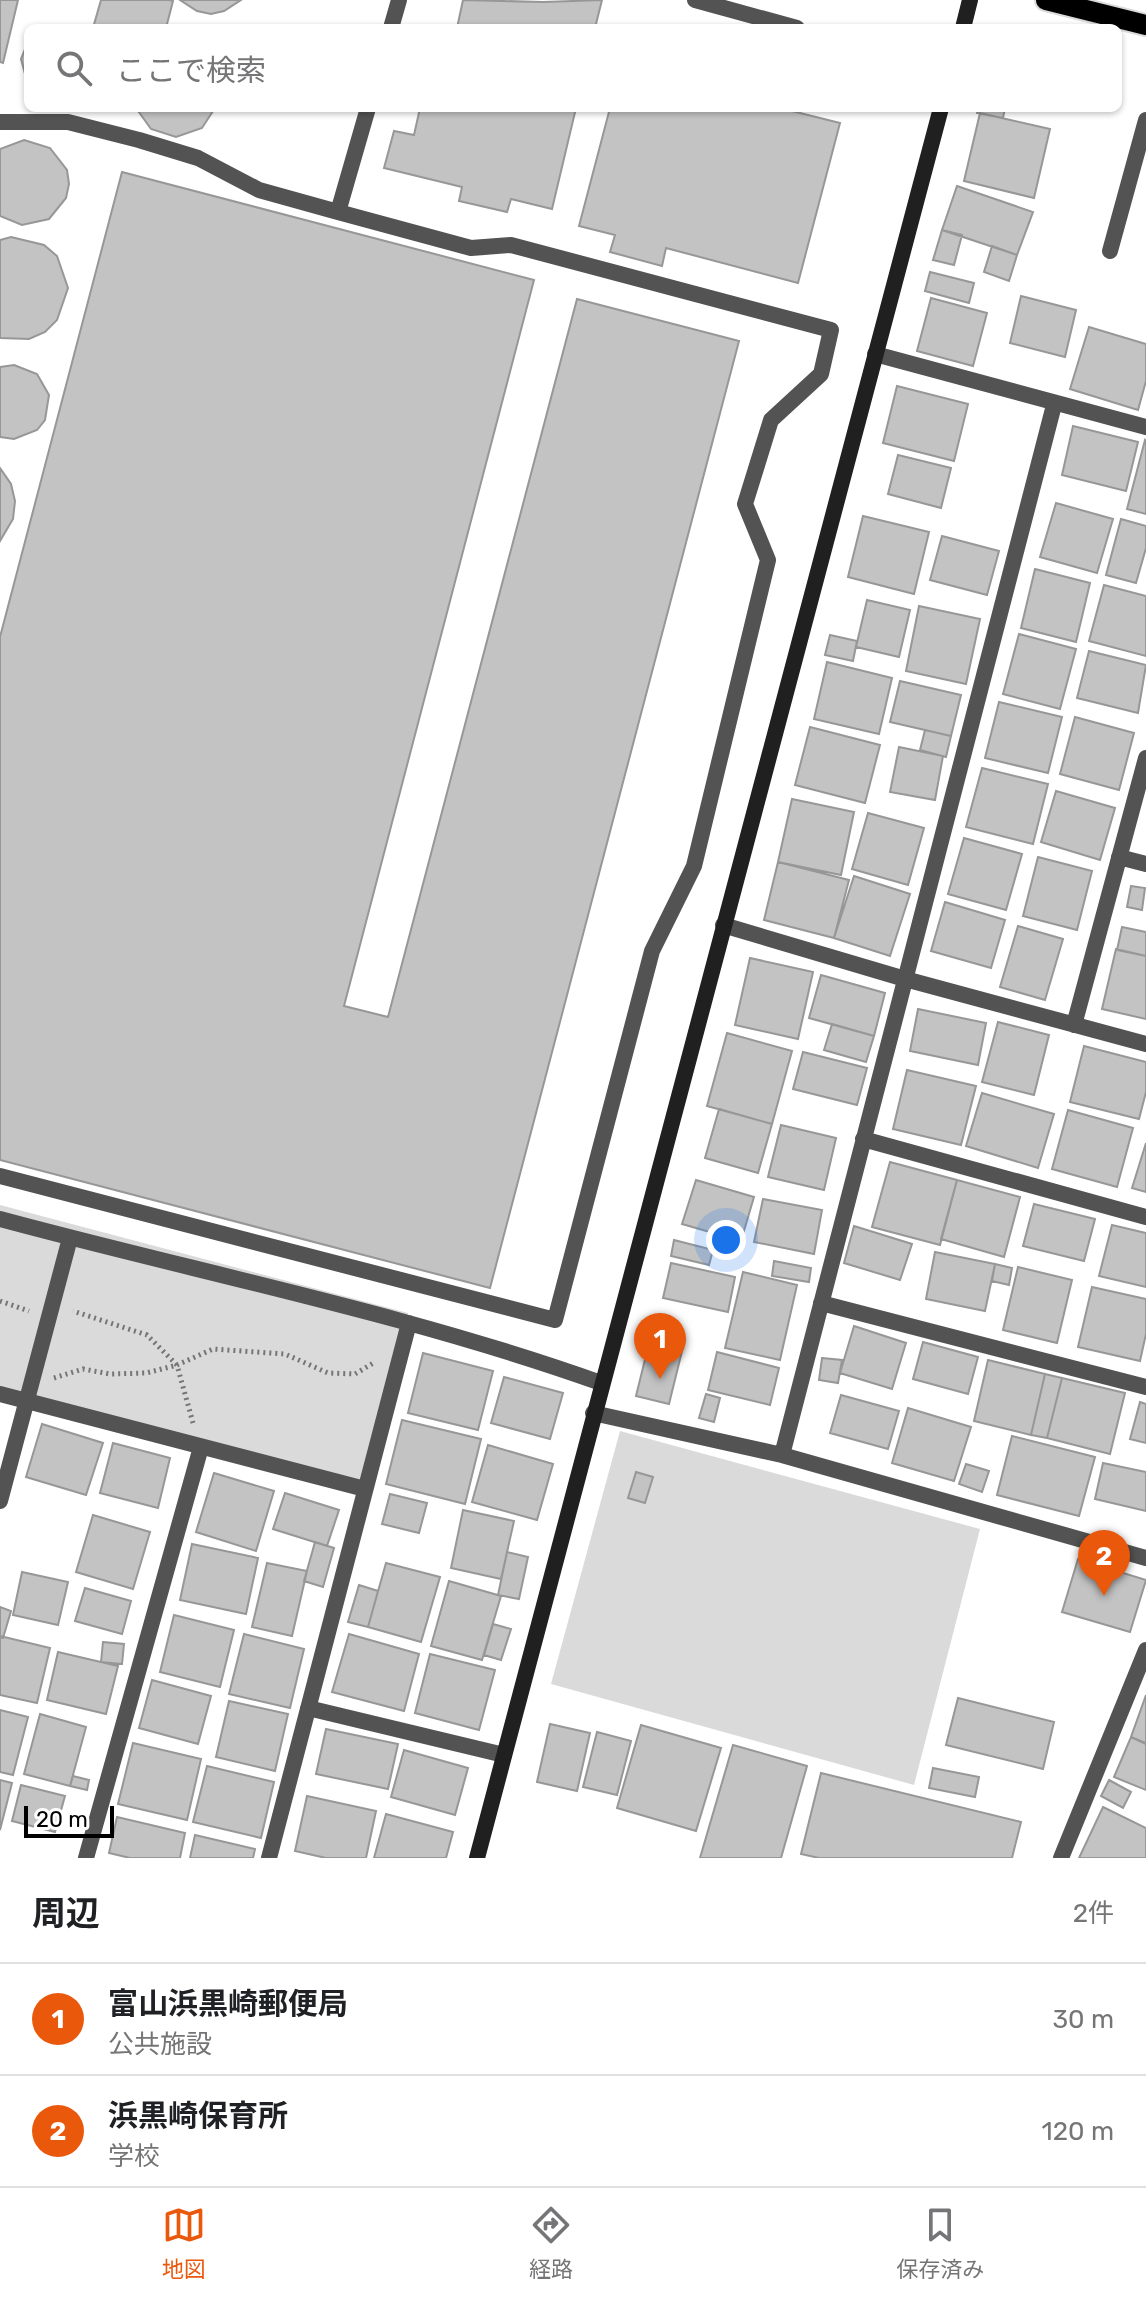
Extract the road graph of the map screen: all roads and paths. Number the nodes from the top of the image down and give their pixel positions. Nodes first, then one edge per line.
1 (399, 0) edge
2 (695, 0) edge
3 (970, 0) edge
4 (1046, 0) edge
5 (736, 5) edge
6 (392, 24) edge
7 (786, 24) edge
8 (964, 24) edge
9 (1146, 25) edge
10 (367, 112) edge
11 (940, 112) edge
12 (1146, 120) edge
13 (0, 122) edge
14 (338, 212) junction
15 (1110, 251) dead end
16 (875, 354) junction
17 (1054, 405) junction
18 (1146, 427) edge
19 (1146, 758) edge
20 (1119, 857) junction
21 (1146, 864) edge
22 (723, 925) junction
23 (905, 979) junction
24 (1074, 1025) junction
25 (1146, 1044) edge
26 (863, 1139) junction
27 (0, 1176) edge
28 (1146, 1217) edge
29 (0, 1219) edge
30 (70, 1238) junction
31 (0, 1301) edge
32 (821, 1303) junction
33 (50, 1314) junction
34 (409, 1323) junction
35 (381, 1357) dead end
36 (177, 1365) junction
37 (33, 1377) junction
38 (601, 1383) junction
39 (1146, 1387) edge
40 (0, 1394) edge
41 (26, 1401) junction
42 (593, 1413) junction
43 (201, 1447) junction
44 (782, 1455) junction
45 (365, 1489) junction
46 (0, 1501) edge
47 (1146, 1558) edge
48 (1146, 1654) edge
49 (308, 1708) junction
50 (504, 1755) junction
51 (86, 1858) edge
52 (269, 1858) edge
53 (477, 1858) edge
54 (1061, 1858) edge

1 - 6 street
2 - 5 street
3 - 8 street
4 - 9 main road
5 - 7 street
10 - 14 street
11 - 16 street
12 - 15 street
13 - 14 street
14 - 27 street
16 - 17 street
16 - 22 street
17 - 18 street
17 - 23 street
19 - 20 street
20 - 21 street
20 - 24 street
22 - 23 street
22 - 38 street
23 - 24 street
23 - 26 street
24 - 25 street
26 - 28 street
26 - 32 street
29 - 30 street
30 - 33 street
30 - 34 street
31 - 33 path
32 - 39 street
32 - 44 street
33 - 36 path
33 - 37 street
34 - 38 street
34 - 45 street
35 - 36 path
36 - 37 path
36 - 43 path
37 - 41 street
38 - 42 street
40 - 41 street
41 - 43 street
41 - 46 street
42 - 44 street
42 - 50 street
43 - 45 street
43 - 51 street
44 - 47 street
45 - 49 street
48 - 54 street
49 - 50 street
49 - 52 street
50 - 53 street

